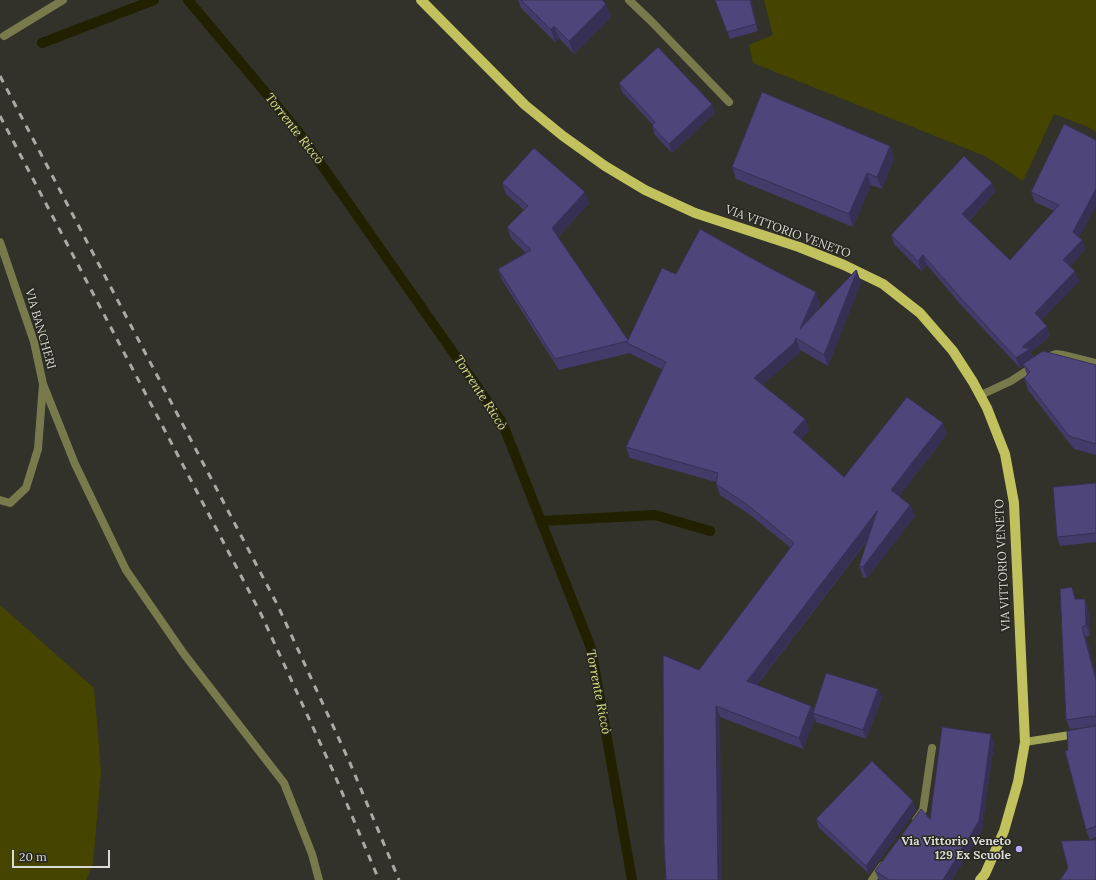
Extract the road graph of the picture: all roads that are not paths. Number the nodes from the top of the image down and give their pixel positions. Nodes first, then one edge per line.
1 (63, 0) edge
2 (421, 0) edge
3 (629, 0) edge
4 (4, 36) dead end
5 (729, 102) dead end
6 (0, 242) edge
7 (1096, 363) edge
8 (43, 384) junction
9 (981, 395) junction
10 (0, 500) edge
11 (1096, 731) edge
12 (1025, 742) junction
13 (932, 748) dead end
14 (909, 829) edge
15 (886, 861) edge
16 (318, 880) edge
17 (872, 880) edge
18 (980, 880) edge

1 - 4 street
2 - 9 main road, VIA VITTORIO VENETO
3 - 5 street
6 - 8 street, VIA BANCHERI
7 - 9 street
8 - 10 street, VIA BANCHERI
8 - 16 street
9 - 12 main road, VIA VITTORIO VENETO
11 - 12 street
12 - 18 main road, VIA VITTORIO VENETO
13 - 14 street
15 - 17 street

